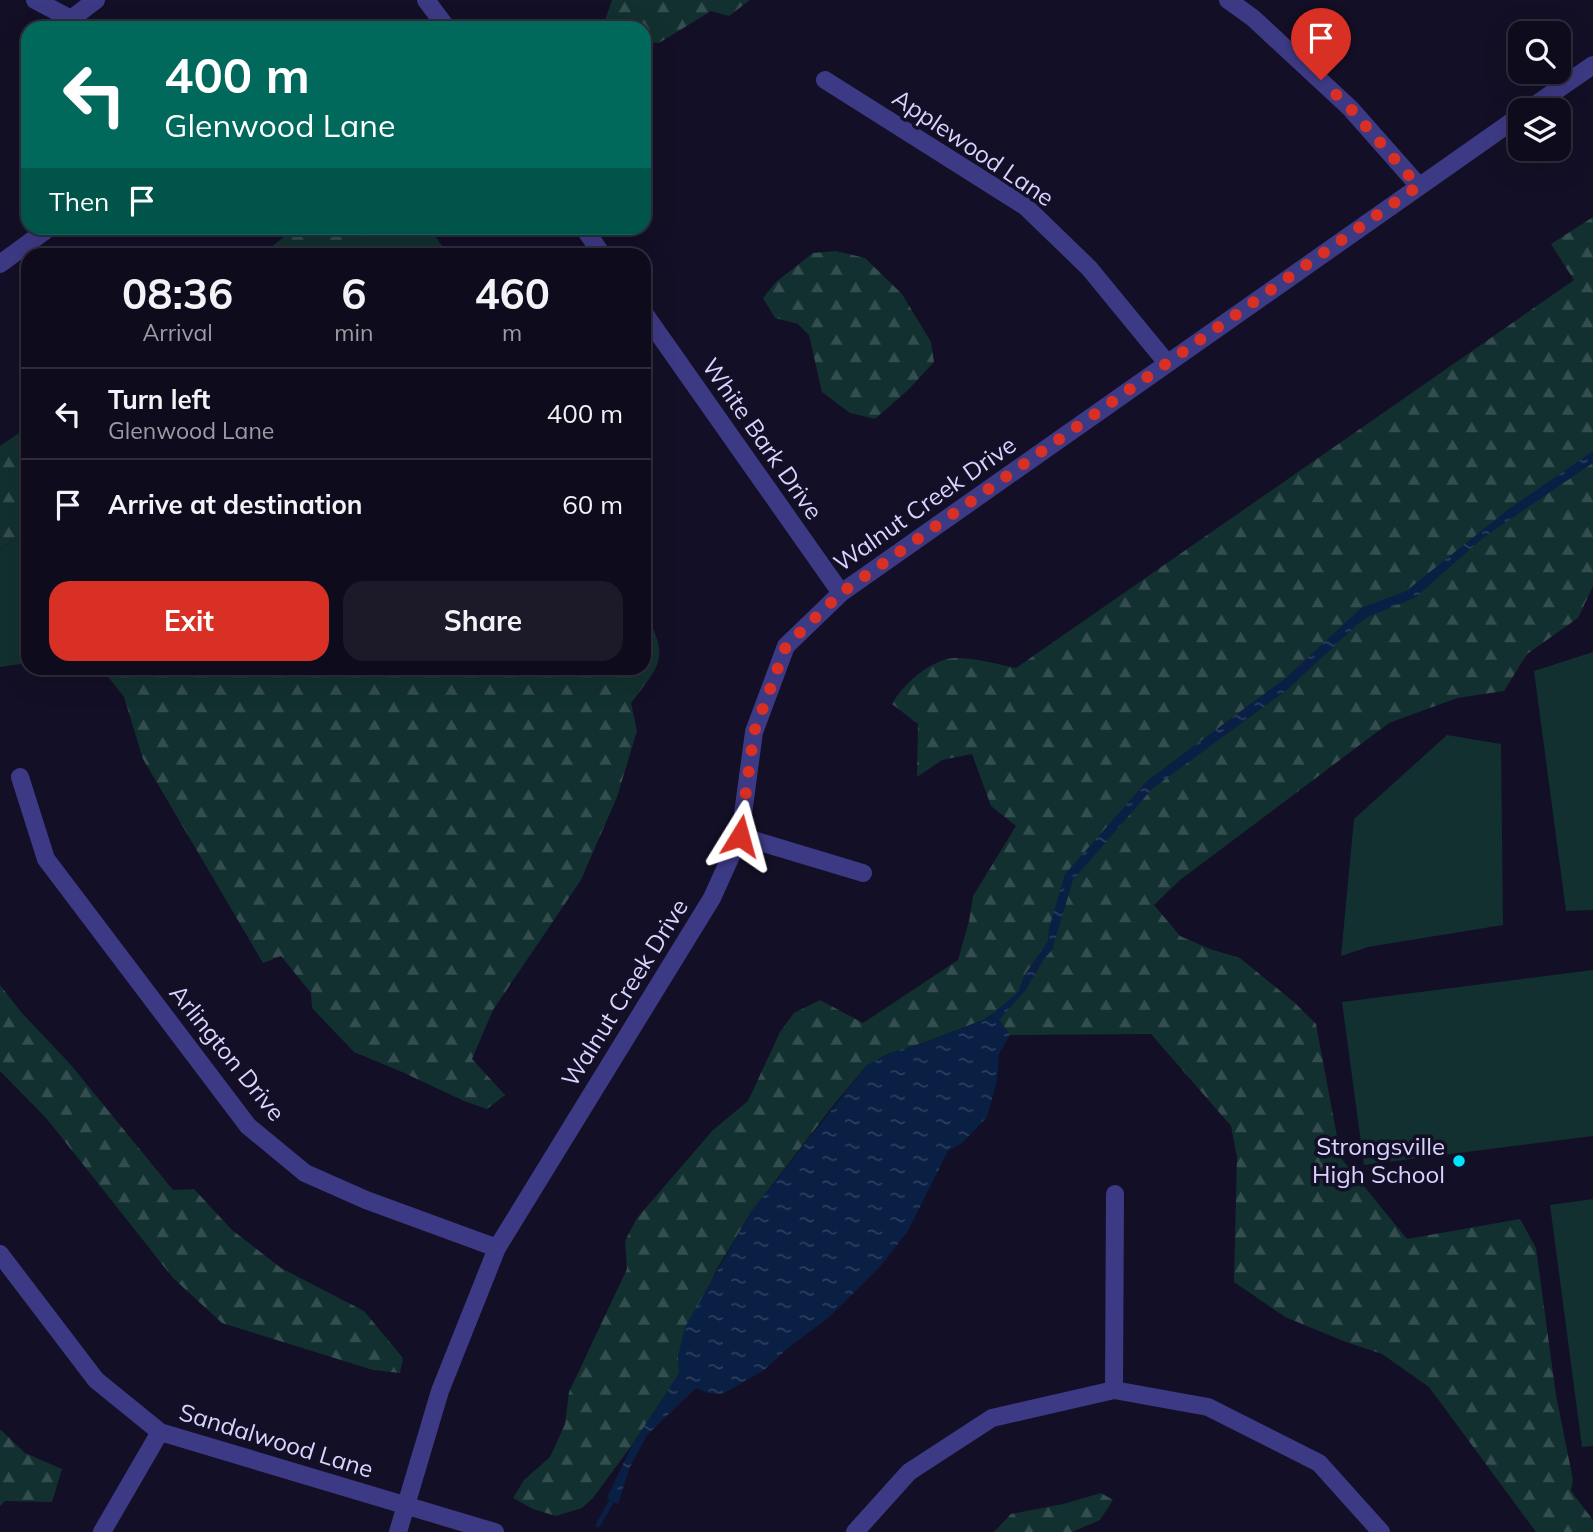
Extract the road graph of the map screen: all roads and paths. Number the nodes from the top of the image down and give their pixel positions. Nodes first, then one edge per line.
1 (35, 0) edge
2 (96, 0) edge
3 (426, 0) edge
4 (1228, 0) edge
5 (71, 21) edge
6 (76, 21) edge
7 (442, 21) edge
8 (1593, 65) edge
9 (825, 80) dead end
10 (1545, 98) edge
11 (1508, 124) edge
12 (1418, 186) junction
13 (40, 235) edge
14 (22, 248) edge
15 (21, 249) edge
16 (0, 264) edge
17 (651, 323) edge
18 (1167, 363) junction
19 (841, 593) junction
20 (20, 777) dead end
21 (740, 836) junction
22 (863, 873) dead end
23 (1115, 1194) dead end
24 (497, 1248) junction
25 (0, 1254) edge
26 (1114, 1390) junction
27 (160, 1432) junction
28 (407, 1506) junction
29 (102, 1532) edge
30 (398, 1532) edge
31 (495, 1532) edge
32 (855, 1532) edge
33 (1381, 1532) edge

1 - 5 street
2 - 6 street
3 - 7 street
4 - 12 street
8 - 10 street
9 - 18 street, Applewood Lane
11 - 12 street, Walnut Creek Drive
12 - 18 street, Walnut Creek Drive
13 - 14 street
15 - 16 street
17 - 19 street, White Bark Drive
18 - 19 street, Walnut Creek Drive
19 - 21 street, Walnut Creek Drive
20 - 24 street, Arlington Drive
21 - 22 street
21 - 24 street, Walnut Creek Drive
23 - 26 street
24 - 28 street, Walnut Creek Drive
25 - 27 street, Sandalwood Lane
26 - 32 street
26 - 33 street
27 - 28 street, Sandalwood Lane
27 - 29 street
28 - 30 street, Walnut Creek Drive
28 - 31 street, Sandalwood Lane

